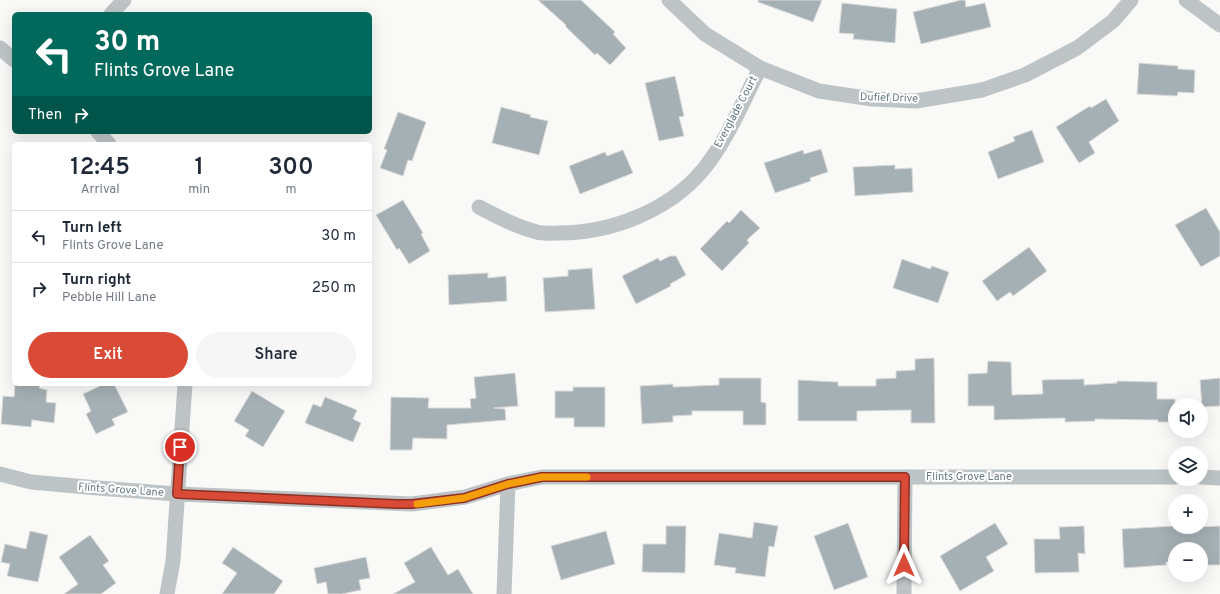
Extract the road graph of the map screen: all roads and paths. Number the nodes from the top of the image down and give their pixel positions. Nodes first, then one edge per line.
1 (124, 0) edge
2 (669, 0) edge
3 (1131, 0) edge
4 (1186, 0) edge
5 (113, 12) edge
6 (1220, 25) edge
7 (0, 48) edge
8 (12, 58) edge
9 (760, 68) junction
10 (100, 134) edge
11 (107, 142) edge
12 (479, 207) dead end
13 (185, 386) edge
14 (0, 474) edge
15 (905, 477) junction
16 (1168, 477) edge
17 (1208, 478) edge
18 (1220, 478) edge
19 (508, 484) junction
20 (177, 494) junction
21 (167, 594) edge
22 (504, 594) edge
23 (904, 594) edge

1 - 5 street
2 - 9 street, Dufief Drive
3 - 9 street, Dufief Drive
4 - 6 street
7 - 8 street
9 - 12 street, Everglade Court
10 - 11 street
13 - 20 street
14 - 20 street, Flints Grove Lane
15 - 16 street, Flints Grove Lane
15 - 19 street, Flints Grove Lane
15 - 23 street
17 - 18 street
19 - 20 street, Flints Grove Lane
19 - 22 street
20 - 21 street

